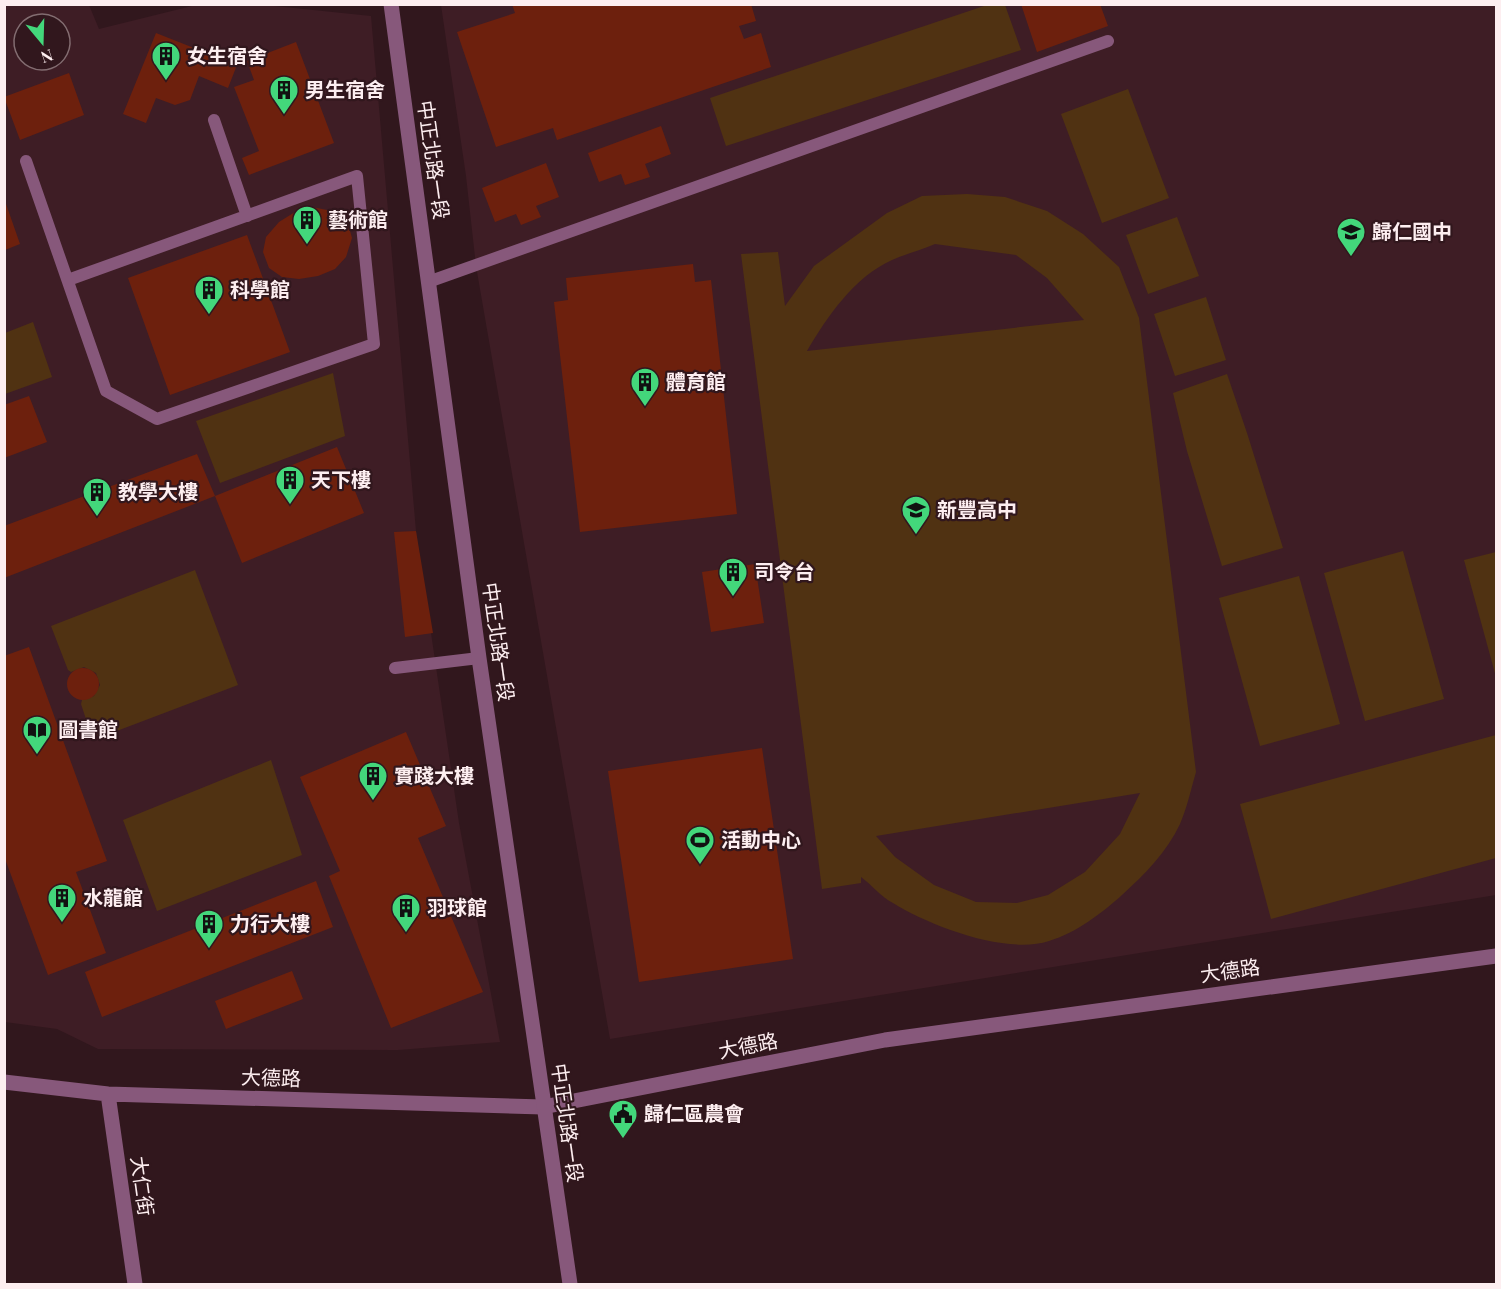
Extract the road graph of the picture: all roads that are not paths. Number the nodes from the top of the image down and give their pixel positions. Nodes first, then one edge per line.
1 (391, 4) edge
2 (1108, 40) dead end
3 (214, 120) dead end
4 (26, 161) dead end
5 (247, 216) junction
6 (68, 280) junction
7 (428, 282) junction
8 (479, 658) junction
9 (395, 668) dead end
10 (1497, 956) edge
11 (4, 1082) edge
12 (108, 1094) junction
13 (543, 1107) junction
14 (135, 1284) edge
15 (570, 1284) edge

1 - 7 street, 中正北路一段
2 - 7 lane
3 - 5 lane
4 - 6 lane
5 - 6 lane
5 - 6 lane
7 - 8 street, 中正北路一段
8 - 9 lane
8 - 13 street, 中正北路一段
10 - 13 street, 大德路
11 - 12 street, 大德路
12 - 13 street, 大德路
12 - 14 street, 大仁街
13 - 15 street, 中正北路一段

